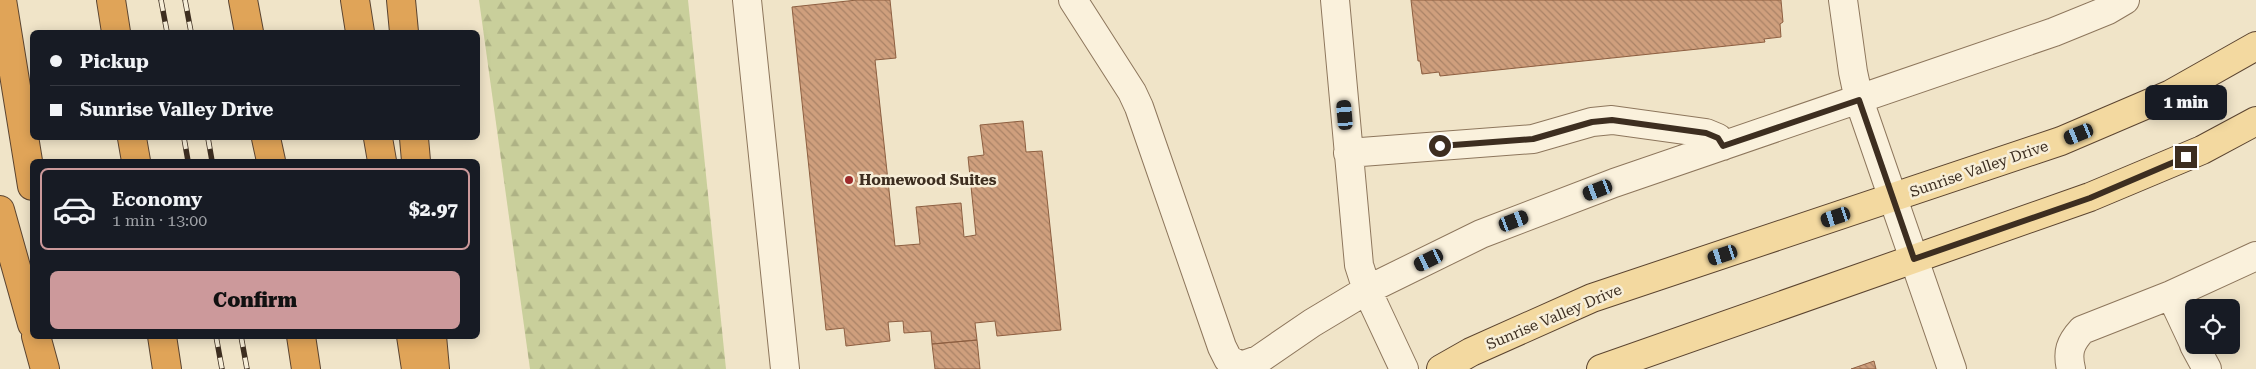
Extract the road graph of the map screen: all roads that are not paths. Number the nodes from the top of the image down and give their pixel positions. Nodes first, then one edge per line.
1 (2, 0) edge
2 (111, 0) edge
3 (243, 0) edge
4 (355, 0) edge
5 (401, 0) edge
6 (747, 0) edge
7 (1073, 0) edge
8 (1334, 0) edge
9 (1843, 0) edge
10 (2125, 0) edge
11 (116, 30) edge
12 (249, 30) edge
13 (360, 30) edge
14 (404, 30) edge
15 (2256, 46) edge
16 (1859, 100) junction
17 (2256, 121) edge
18 (132, 140) edge
19 (266, 140) edge
20 (378, 140) edge
21 (414, 140) edge
22 (1723, 146) junction
23 (1348, 153) junction
24 (136, 159) edge
25 (271, 159) edge
26 (382, 159) edge
27 (416, 159) edge
28 (30, 174) edge
29 (1892, 199) junction
30 (0, 210) edge
31 (2256, 256) edge
32 (1914, 259) junction
33 (1367, 290) junction
34 (2172, 295) junction
35 (30, 317) edge
36 (2185, 324) edge
37 (37, 339) edge
38 (53, 339) edge
39 (162, 339) edge
40 (301, 339) edge
41 (411, 339) edge
42 (432, 339) edge
43 (2199, 354) edge
44 (45, 369) edge
45 (57, 369) edge
46 (167, 369) edge
47 (306, 369) edge
48 (416, 369) edge
49 (435, 369) edge
50 (785, 369) edge
51 (1404, 369) edge
52 (1441, 369) edge
53 (1601, 369) edge
54 (1952, 369) edge
55 (2071, 369) edge
56 (2207, 369) edge

1 - 28 highway
2 - 11 highway
3 - 12 highway
4 - 13 highway
5 - 14 highway
6 - 50 street
7 - 33 street
8 - 23 street
9 - 16 street
10 - 16 street
15 - 29 main road, Sunrise Valley Drive
16 - 22 street
16 - 29 street
17 - 32 main road
18 - 24 highway
19 - 25 highway
20 - 26 highway
21 - 27 highway
22 - 23 street
22 - 33 street
23 - 33 street
29 - 32 street
29 - 52 main road, Sunrise Valley Drive
30 - 35 highway
31 - 34 street
32 - 53 main road
32 - 54 street
33 - 51 street
34 - 36 street
34 - 55 street
37 - 44 highway
38 - 45 highway
39 - 46 highway
40 - 47 highway
41 - 48 highway
42 - 49 highway
43 - 56 street

